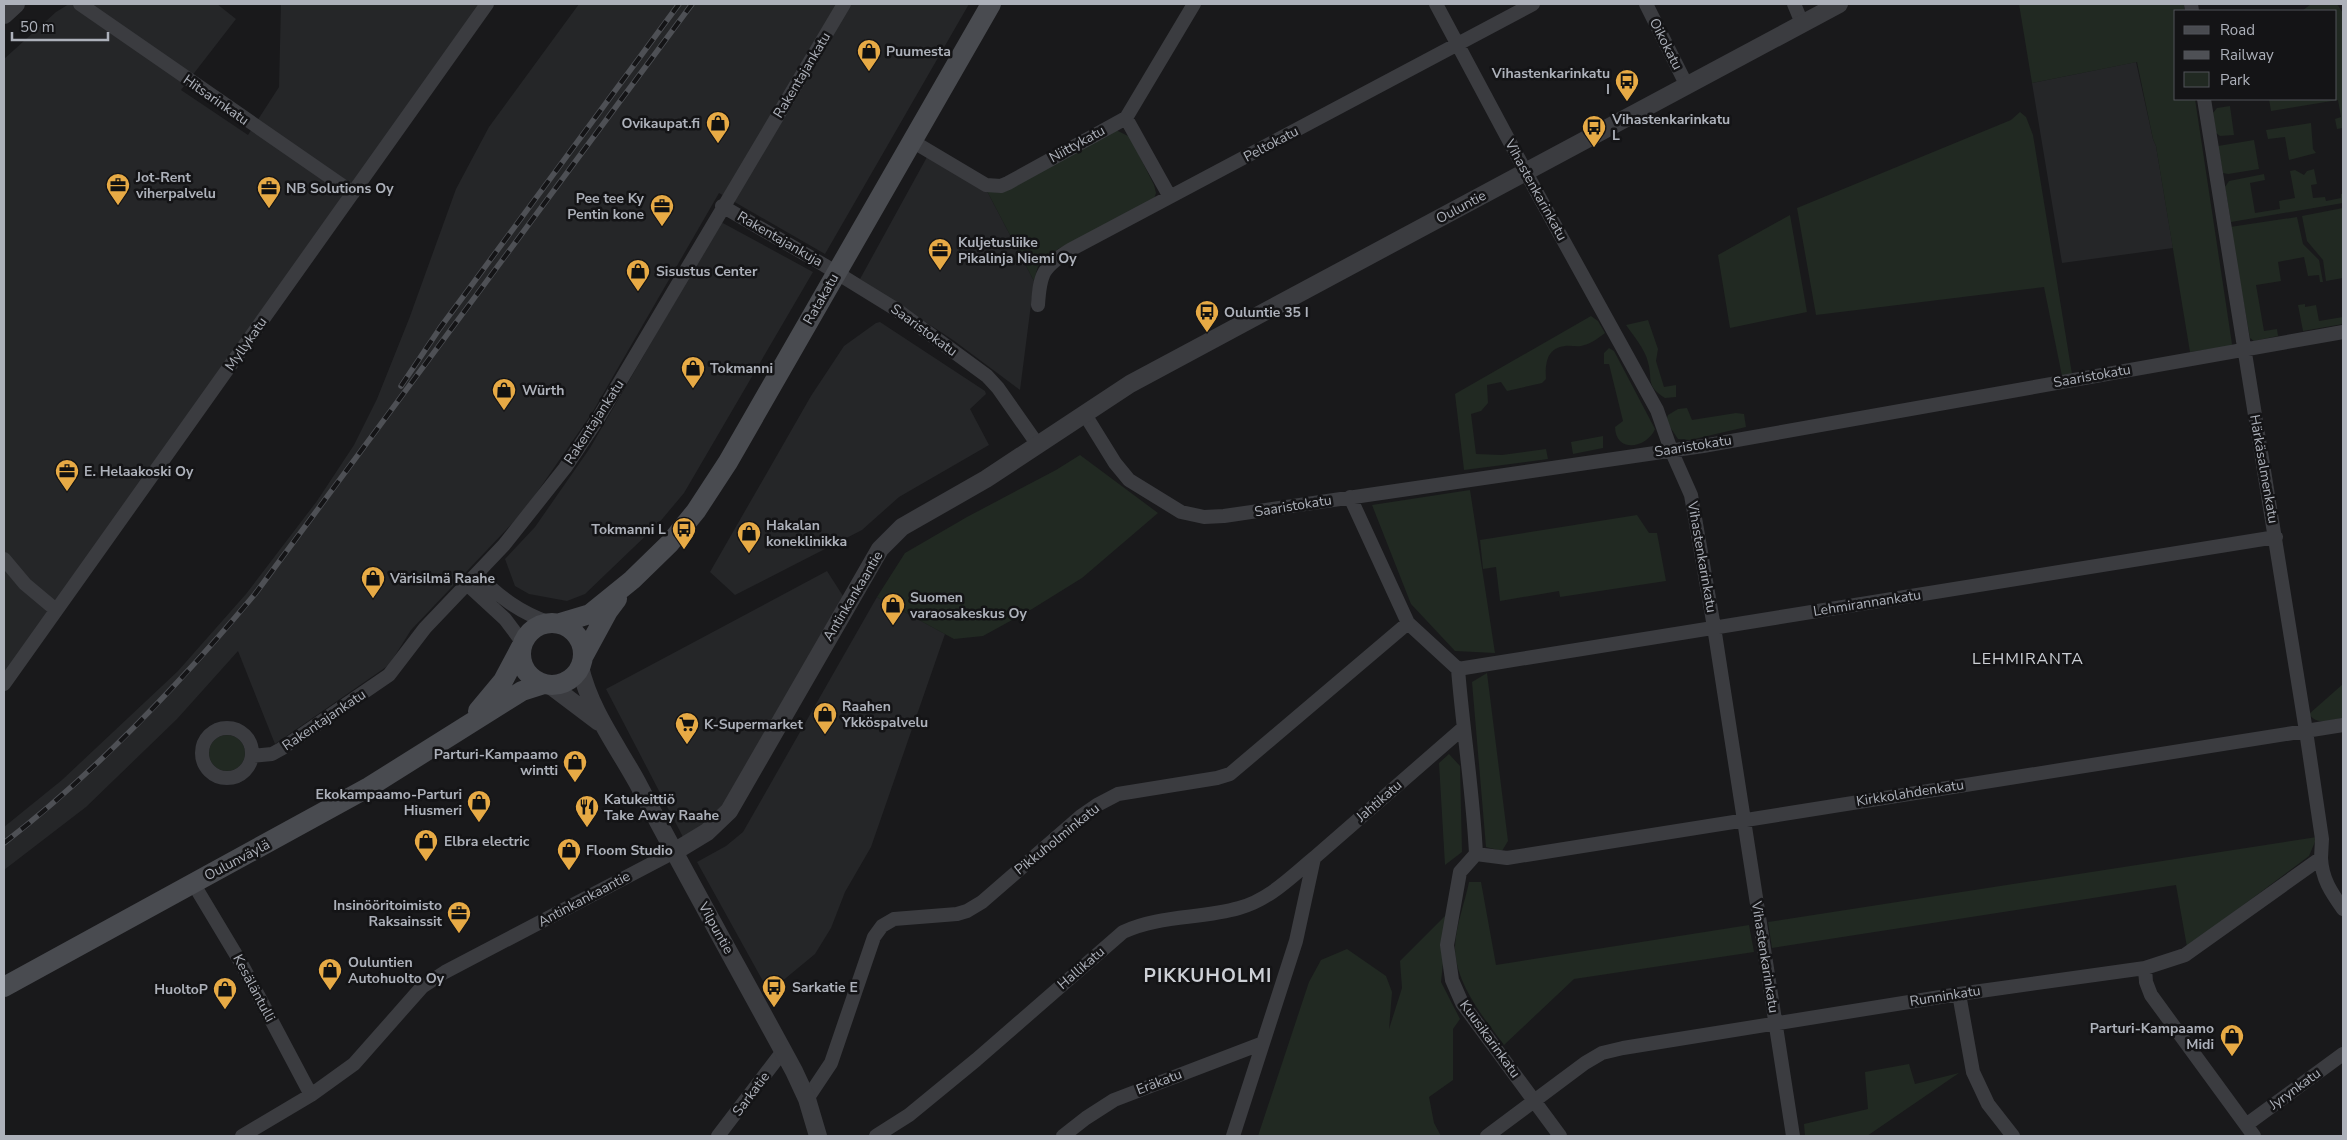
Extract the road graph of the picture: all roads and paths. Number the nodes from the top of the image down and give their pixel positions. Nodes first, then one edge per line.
1 (16, 4) edge
2 (80, 4) edge
3 (487, 4) edge
4 (844, 4) edge
5 (991, 4) edge
6 (1194, 4) edge
7 (1436, 4) edge
8 (1533, 4) edge
9 (1646, 4) edge
10 (1794, 4) edge
11 (1839, 4) edge
12 (4, 14) edge
13 (1802, 23) junction
14 (1458, 45) junction
15 (1686, 84) junction
16 (2204, 100) edge
17 (1126, 118) junction
18 (912, 141) junction
19 (1526, 173) junction
20 (353, 193) junction
21 (1170, 198) junction
22 (722, 206) junction
23 (837, 272) junction
24 (1038, 305) dead end
25 (2343, 332) edge
26 (2244, 350) junction
27 (1084, 413) junction
28 (1038, 445) junction
29 (1671, 450) junction
30 (1350, 497) junction
31 (2276, 538) junction
32 (4, 558) edge
33 (472, 579) junction
34 (632, 580) junction
35 (56, 610) junction
36 (1408, 622) junction
37 (554, 623) junction
38 (1714, 628) junction
39 (522, 645) junction
40 (582, 662) junction
41 (1458, 669) junction
42 (4, 684) edge
43 (547, 684) junction
44 (603, 725) junction
45 (2343, 725) edge
46 (465, 726) junction
47 (1462, 729) junction
48 (2306, 731) junction
49 (252, 756) dead end
50 (1744, 819) junction
51 (674, 852) junction
52 (1476, 854) junction
53 (1314, 858) junction
54 (2321, 858) junction
55 (193, 883) junction
56 (2343, 909) edge
57 (2145, 968) junction
58 (4, 987) edge
59 (1959, 994) junction
60 (1775, 1024) junction
61 (1263, 1043) junction
62 (783, 1051) junction
63 (2343, 1054) edge
64 (311, 1095) junction
65 (807, 1099) junction
66 (1534, 1101) junction
67 (2250, 1130) edge
68 (242, 1136) edge
69 (718, 1136) edge
70 (818, 1136) edge
71 (876, 1136) edge
72 (1063, 1136) edge
73 (1233, 1136) edge
74 (1487, 1136) edge
75 (1560, 1136) edge
76 (1793, 1136) edge
77 (2013, 1136) edge

1 - 12 street
2 - 20 street, Hitsarinkatu
3 - 20 street, Myllykatu
4 - 22 street, Rakentajankatu
5 - 18 main road, Ratakatu
6 - 17 street
7 - 14 street, Vihastenkarinkatu
8 - 14 street, Peltokatu
9 - 15 street, Oikokatu
10 - 13 street
11 - 13 street, Ouluntie
13 - 15 street, Ouluntie
14 - 19 street, Vihastenkarinkatu
14 - 21 street, Peltokatu
15 - 19 street, Ouluntie
16 - 26 street, Härkäsalmenkatu
17 - 18 street, Niittykatu
17 - 21 street
18 - 23 main road, Ratakatu
19 - 27 street, Ouluntie
19 - 29 street, Vihastenkarinkatu
20 - 35 street, Myllykatu
21 - 24 street, Peltokatu
22 - 23 street, Rakentajankuja
22 - 33 street, Rakentajankatu
23 - 28 street, Saaristokatu
23 - 34 main road, Ratakatu
25 - 26 street, Saaristokatu
26 - 29 street, Saaristokatu
26 - 31 street, Härkäsalmenkatu
27 - 28 street, Antinkankaantie
27 - 30 street, Saaristokatu
28 - 51 street, Antinkankaantie
29 - 30 street, Saaristokatu
29 - 38 street, Vihastenkarinkatu
30 - 36 street
31 - 38 street, Lehmirannankatu
31 - 48 street, Härkäsalmenkatu
32 - 35 street
33 - 37 street
33 - 39 street
33 - 49 street, Rakentajankatu
34 - 37 main road, Ratakatu
34 - 40 main road, Ratakatu
35 - 42 street, Myllykatu
36 - 41 street
36 - 65 street, Pikkuholminkatu
37 - 39 main road
37 - 40 main road
38 - 41 street, Lehmirannankatu
38 - 50 street, Vihastenkarinkatu
39 - 43 main road
39 - 46 main road, Oulunväylä
40 - 43 main road
40 - 44 street, Vilpuntie
41 - 47 street
43 - 44 street, Vilpuntie
43 - 46 main road, Oulunväylä
44 - 51 street, Vilpuntie
45 - 48 street, Kirkkolahdenkatu
46 - 55 main road, Oulunväylä
47 - 52 street
47 - 53 street, Jahtikatu
48 - 50 street, Kirkkolahdenkatu
48 - 54 street, Härkäsalmenkatu
50 - 52 street, Kirkkolahdenkatu
50 - 60 street, Vihastenkarinkatu
51 - 62 street, Vilpuntie
51 - 64 street, Antinkankaantie
52 - 66 street, Kuusikarinkatu
53 - 61 street
53 - 71 street, Hallikatu
54 - 56 street
54 - 57 street, Runninkatu
55 - 58 main road, Oulunväylä
55 - 64 street, Kesäläntulli
57 - 59 street, Runninkatu
57 - 67 street
59 - 60 street, Runninkatu
59 - 77 street
60 - 66 street, Runninkatu
60 - 76 street, Vihastenkarinkatu
61 - 72 street, Eräkatu
61 - 73 street
62 - 65 street, Vilpuntie
62 - 69 street, Sarkatie
63 - 67 street, Jyrynkatu
64 - 68 street, Antinkankaantie
65 - 70 street, Vilpuntie
66 - 74 street, Runninkatu
66 - 75 street, Kuusikarinkatu

